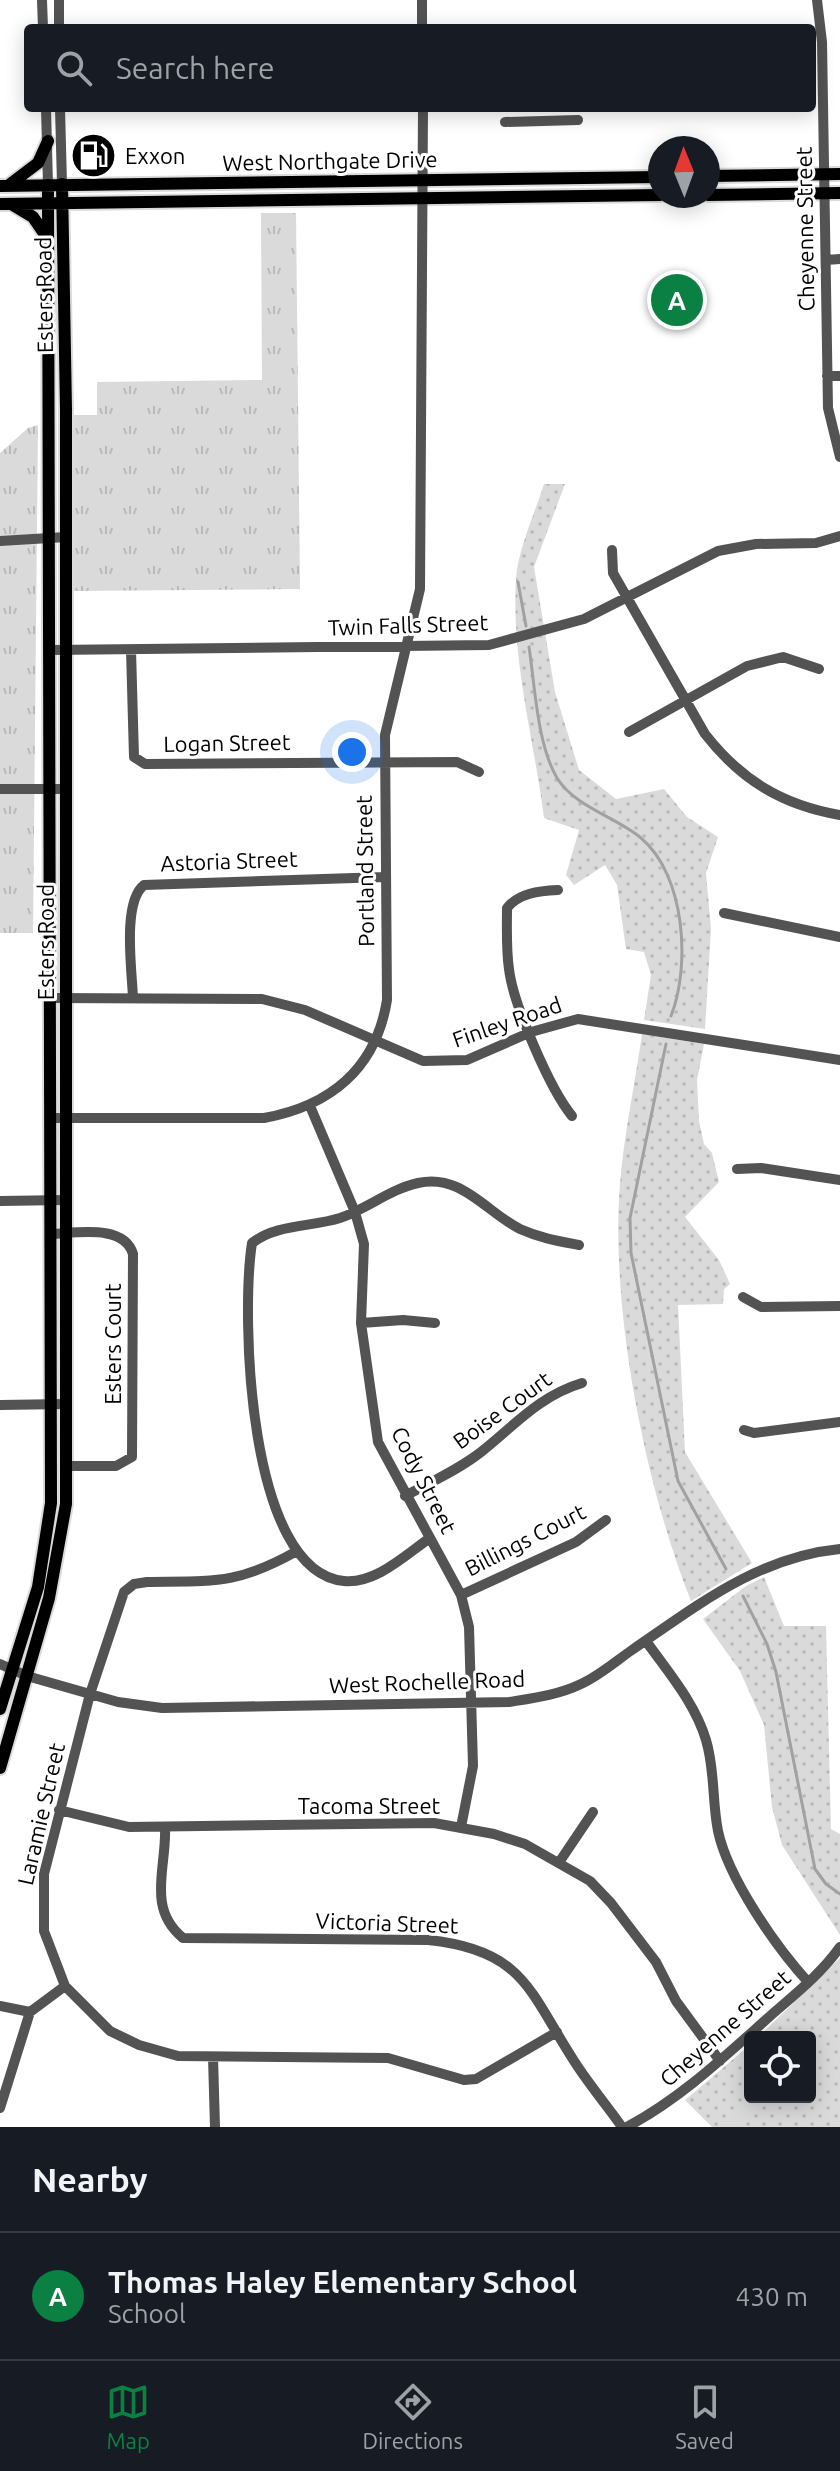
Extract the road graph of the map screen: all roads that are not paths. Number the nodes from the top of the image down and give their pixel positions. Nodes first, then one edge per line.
1 (42, 0) edge
2 (59, 0) edge
3 (422, 0) edge
4 (817, 0) edge
5 (43, 24) edge
6 (59, 24) edge
7 (422, 24) edge
8 (46, 112) edge
9 (60, 112) edge
10 (423, 112) edge
11 (578, 120) dead end
12 (505, 122) dead end
13 (48, 141) junction
14 (825, 174) junction
15 (840, 174) edge
16 (720, 176) edge
17 (648, 177) edge
18 (578, 178) junction
19 (423, 179) junction
20 (243, 182) junction
21 (62, 184) junction
22 (48, 185) junction
23 (3, 186) edge
24 (825, 193) junction
25 (840, 193) edge
26 (648, 195) edge
27 (720, 195) edge
28 (578, 197) junction
29 (423, 198) junction
30 (248, 201) junction
31 (48, 203) junction
32 (62, 203) junction
33 (5, 204) edge
34 (49, 242) junction
35 (840, 259) edge
36 (826, 260) junction
37 (827, 376) junction
38 (840, 376) edge
39 (840, 457) edge
40 (840, 536) edge
41 (66, 537) junction
42 (51, 538) junction
43 (0, 541) edge
44 (612, 550) dead end
45 (627, 597) junction
46 (407, 646) junction
47 (51, 650) junction
48 (65, 650) junction
49 (131, 650) junction
50 (819, 669) dead end
51 (686, 698) junction
52 (629, 732) dead end
53 (384, 761) junction
54 (479, 772) dead end
55 (0, 789) edge
56 (50, 789) junction
57 (66, 789) junction
58 (840, 815) edge
59 (385, 877) junction
60 (558, 890) dead end
61 (724, 913) dead end
62 (840, 937) edge
63 (59, 998) junction
64 (133, 998) junction
65 (531, 1032) junction
66 (375, 1043) junction
67 (840, 1060) edge
68 (310, 1106) junction
69 (572, 1116) dead end
70 (66, 1117) junction
71 (52, 1118) junction
72 (737, 1169) dead end
73 (840, 1180) edge
74 (59, 1200) junction
75 (0, 1201) edge
76 (355, 1212) junction
77 (59, 1234) junction
78 (579, 1245) dead end
79 (743, 1297) dead end
80 (840, 1306) edge
81 (361, 1323) junction
82 (435, 1323) dead end
83 (582, 1383) dead end
84 (52, 1404) junction
85 (66, 1404) junction
86 (0, 1405) edge
87 (840, 1422) edge
88 (744, 1430) dead end
89 (67, 1466) junction
90 (405, 1496) junction
91 (606, 1520) dead end
92 (430, 1538) junction
93 (840, 1549) edge
94 (297, 1551) junction
95 (461, 1595) junction
96 (646, 1641) junction
97 (5, 1671) edge
98 (27, 1676) junction
99 (90, 1694) junction
100 (474, 1703) junction
101 (0, 1709) edge
102 (0, 1768) edge
103 (59, 1810) junction
104 (593, 1812) dead end
105 (165, 1827) junction
106 (461, 1827) junction
107 (560, 1861) junction
108 (840, 1947) edge
109 (808, 1982) junction
110 (65, 1986) junction
111 (0, 2006) edge
112 (30, 2012) junction
113 (557, 2032) junction
114 (213, 2057) junction
115 (720, 2061) junction
116 (0, 2108) edge
117 (215, 2127) edge
118 (625, 2127) edge

1 - 5 street
2 - 6 street
3 - 7 street
4 - 14 street, Cheyenne Street
8 - 13 street, Esters Road
9 - 21 street, Esters Road
10 - 19 street, Portland Street
11 - 12 street
13 - 22 street, Esters Road
13 - 23 main road
14 - 15 main road
14 - 16 main road
14 - 24 street, Cheyenne Street
17 - 18 main road, West Northgate Drive
18 - 19 main road, West Northgate Drive
18 - 28 main road
19 - 20 main road, West Northgate Drive
19 - 29 street, Portland Street
20 - 21 main road, West Northgate Drive
20 - 30 main road
21 - 22 main road, West Northgate Drive
21 - 32 main road, Esters Road
22 - 23 main road, West Northgate Drive
22 - 31 main road, Esters Road
24 - 25 main road
24 - 27 main road
24 - 36 street, Cheyenne Street
26 - 28 main road, West Northgate Drive
28 - 29 main road, West Northgate Drive
29 - 30 main road, West Northgate Drive
29 - 46 street, Portland Street
30 - 32 main road, West Northgate Drive
31 - 32 main road, West Northgate Drive
31 - 33 main road, West Northgate Drive
31 - 34 main road, Esters Road
32 - 41 main road, Esters Road
33 - 34 main road
34 - 42 main road, Esters Road
35 - 36 street
36 - 37 street, Cheyenne Street
37 - 38 street
37 - 39 street, Cheyenne Street
40 - 45 street, Twin Falls Street
41 - 42 street
41 - 48 main road, Esters Road
42 - 43 street
42 - 47 main road, Esters Road
44 - 45 street
45 - 46 street, Twin Falls Street
45 - 51 street
46 - 49 street, Twin Falls Street
46 - 53 street, Portland Street
47 - 48 street, Twin Falls Street
47 - 56 main road, Esters Road
48 - 49 street, Twin Falls Street
48 - 57 main road, Esters Road
49 - 53 street, Logan Street
50 - 51 street
51 - 52 street
51 - 58 street
53 - 54 street
53 - 59 street, Portland Street
55 - 56 street
56 - 57 street
56 - 63 main road, Esters Road
57 - 63 main road, Esters Road
59 - 64 street, Astoria Street
59 - 66 street, Portland Street
60 - 65 street
61 - 62 street
63 - 64 street, Finley Road
63 - 70 main road, Esters Road
63 - 71 main road, Esters Road
64 - 66 street, Finley Road
65 - 66 street, Finley Road
65 - 67 street, Finley Road
65 - 69 street
66 - 68 street, Portland Street
68 - 70 street, Portland Street
68 - 76 street, Cody Street
70 - 71 street, Portland Street
70 - 74 main road, Esters Road
71 - 74 main road, Esters Road
72 - 73 street
74 - 75 street
74 - 77 main road, Esters Road
76 - 78 street
76 - 81 street, Cody Street
76 - 94 street
77 - 84 main road, Esters Road
77 - 85 main road, Esters Road
77 - 89 street, Esters Court
79 - 80 street
81 - 82 street
81 - 90 street, Cody Street
83 - 90 street, Boise Court
84 - 85 street
84 - 86 street
84 - 97 main road, Esters Road
85 - 89 main road, Esters Road
87 - 88 street
89 - 98 main road, Esters Road
90 - 92 street, Cody Street
91 - 95 street, Billings Court
92 - 94 street
92 - 95 street, Cody Street
93 - 96 street, West Rochelle Road
94 - 99 street, Laramie Street
95 - 100 street, Cody Street
96 - 100 street, West Rochelle Road
96 - 109 street
97 - 98 street, West Rochelle Road
97 - 101 main road, Esters Road
98 - 99 street, West Rochelle Road
98 - 102 main road, Esters Road
99 - 100 street, West Rochelle Road
99 - 103 street, Laramie Street
100 - 106 street, Cody Street
103 - 105 street, Tacoma Street
103 - 110 street, Laramie Street
104 - 107 street
105 - 106 street, Tacoma Street
105 - 113 street, Victoria Street
106 - 107 street, Tacoma Street
107 - 115 street, Tacoma Street
108 - 109 street, Cheyenne Street
109 - 115 street, Cheyenne Street
110 - 112 street
110 - 114 street, Laramie Street
111 - 112 street
112 - 116 street
113 - 114 street, Laramie Street
113 - 118 street, Victoria Street
114 - 117 street
115 - 118 street, Cheyenne Street

